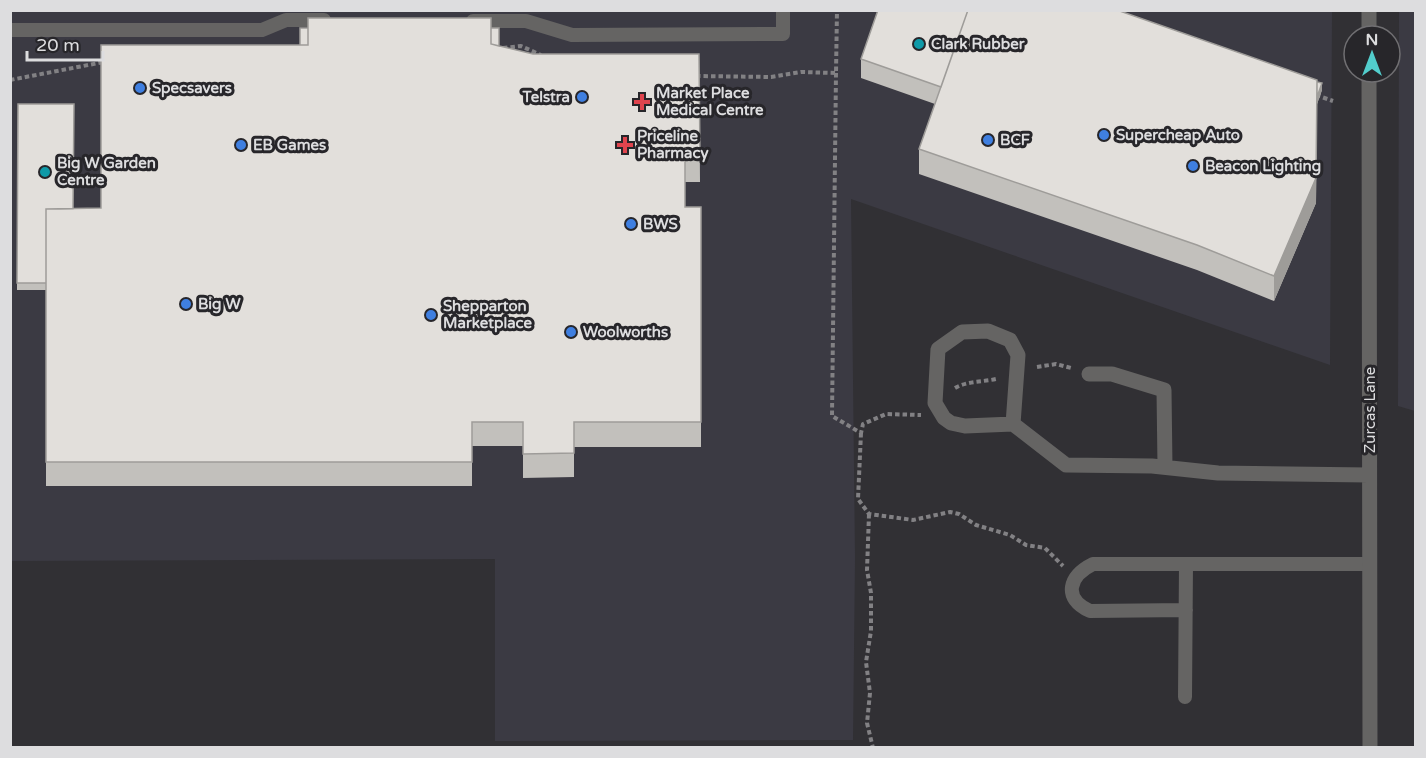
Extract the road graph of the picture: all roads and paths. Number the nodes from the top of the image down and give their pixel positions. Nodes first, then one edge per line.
1 (783, 10) edge
2 (837, 10) edge
3 (343, 20) edge
4 (460, 21) edge
5 (10, 30) edge
6 (495, 49) edge
7 (544, 57) edge
8 (114, 62) edge
9 (836, 73) junction
10 (689, 76) edge
11 (10, 80) edge
12 (1369, 84) edge
13 (1311, 93) edge
14 (1333, 100) dead end
15 (1018, 370) junction
16 (1089, 374) joint
17 (935, 403) junction
18 (1012, 424) junction
19 (861, 433) junction
20 (1165, 467) junction
21 (1369, 475) junction
22 (869, 514) junction
23 (1186, 564) junction
24 (1369, 564) junction
25 (1077, 575) junction
26 (1186, 610) junction
27 (1185, 697) dead end
28 (873, 747) edge
29 (1370, 747) edge

1 - 4 lane
2 - 9 path
3 - 5 lane
6 - 7 path
8 - 11 path
9 - 10 path
9 - 19 path
12 - 21 street, Zurcas Lane
13 - 14 path
15 - 16 path
15 - 17 path
15 - 17 street
15 - 18 street
16 - 20 street
17 - 18 street
17 - 19 path
18 - 20 street
19 - 22 path
20 - 21 street
21 - 24 street, Zurcas Lane
22 - 25 path
22 - 28 path
23 - 24 lane
23 - 25 lane
23 - 26 lane
24 - 29 street, Zurcas Lane
25 - 26 lane
26 - 27 lane

